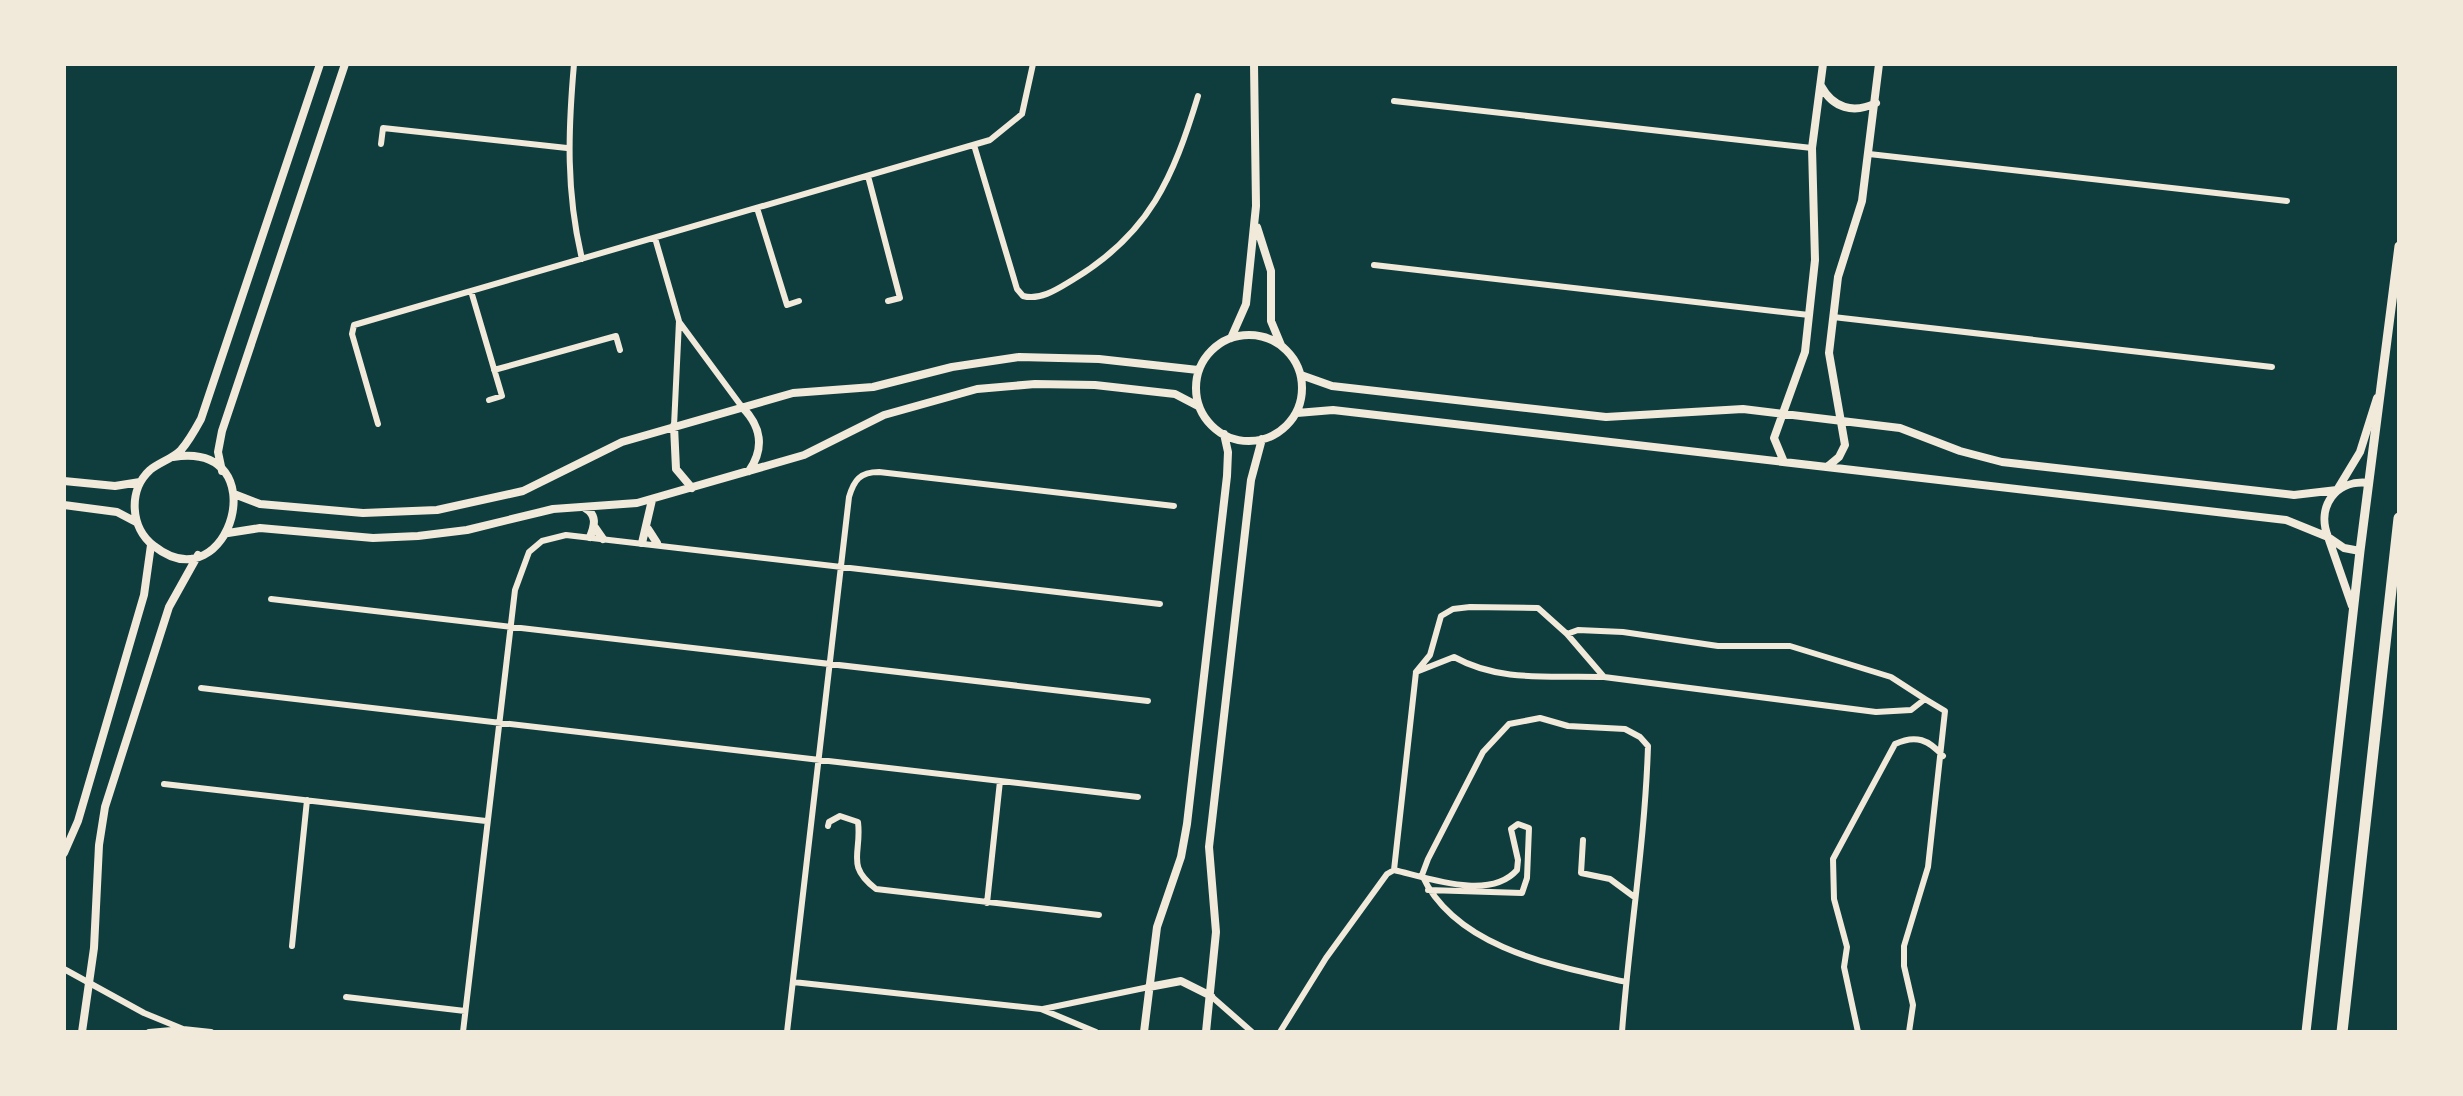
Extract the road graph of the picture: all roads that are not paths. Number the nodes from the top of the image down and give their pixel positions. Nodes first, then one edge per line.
1 (320, 64) edge
2 (345, 64) edge
3 (574, 64) edge
4 (1033, 64) edge
5 (1254, 64) edge
6 (1823, 64) edge
7 (1879, 64) edge
8 (1821, 86) junction
9 (1198, 96) dead end
10 (1394, 101) dead end
11 (1876, 103) junction
12 (381, 144) dead end
13 (974, 145) junction
14 (567, 148) junction
15 (1812, 148) junction
16 (1869, 154) junction
17 (868, 176) junction
18 (2287, 201) dead end
19 (1256, 206) junction
20 (757, 208) junction
21 (655, 238) junction
22 (2399, 246) edge
23 (582, 259) junction
24 (1374, 265) dead end
25 (471, 291) junction
26 (799, 301) dead end
27 (888, 301) dead end
28 (1809, 315) junction
29 (1833, 317) junction
30 (679, 321) junction
31 (1231, 338) junction
32 (1282, 347) junction
33 (620, 350) dead end
34 (2272, 367) dead end
35 (494, 370) junction
36 (1198, 370) junction
37 (2384, 370) junction
38 (1301, 375) junction
39 (489, 400) dead end
40 (1198, 406) junction
41 (742, 407) junction
42 (1297, 413) junction
43 (1783, 414) junction
44 (1840, 421) junction
45 (378, 424) dead end
46 (674, 426) junction
47 (1224, 434) junction
48 (1262, 439) junction
49 (173, 457) junction
50 (1784, 462) junction
51 (1827, 467) junction
52 (748, 471) junction
53 (223, 472) junction
54 (64, 481) edge
55 (140, 482) junction
56 (2369, 483) junction
57 (692, 488) junction
58 (2337, 490) junction
59 (234, 494) junction
60 (653, 499) junction
61 (64, 505) edge
62 (580, 506) junction
63 (1174, 506) dead end
64 (2399, 518) edge
65 (137, 523) junction
66 (594, 526) junction
67 (648, 529) junction
68 (228, 533) junction
69 (590, 537) junction
70 (2328, 537) junction
71 (603, 539) junction
72 (642, 543) junction
73 (657, 543) junction
74 (151, 545) junction
75 (2360, 551) junction
76 (198, 555) junction
77 (840, 567) junction
78 (271, 599) dead end
79 (1160, 604) dead end
80 (2353, 610) junction
81 (511, 627) junction
82 (1567, 634) junction
83 (829, 663) junction
84 (1416, 672) junction
85 (1604, 677) junction
86 (201, 688) dead end
87 (1925, 699) junction
88 (1148, 701) dead end
89 (498, 725) junction
90 (1943, 756) junction
91 (817, 761) junction
92 (1000, 781) junction
93 (164, 784) dead end
94 (1138, 797) dead end
95 (307, 800) junction
96 (486, 821) junction
97 (828, 826) dead end
98 (1583, 840) dead end
99 (64, 853) edge
100 (1394, 870) junction
101 (1422, 875) junction
102 (1428, 890) junction
103 (1633, 896) junction
104 (987, 903) junction
105 (1099, 915) dead end
106 (292, 946) dead end
107 (64, 969) edge
108 (793, 982) junction
109 (1626, 982) junction
110 (89, 984) junction
111 (1149, 987) junction
112 (1211, 996) junction
113 (346, 997) dead end
114 (1041, 1009) junction
115 (465, 1011) junction
116 (183, 1029) junction
117 (82, 1032) edge
118 (149, 1032) edge
119 (211, 1032) edge
120 (463, 1032) edge
121 (787, 1032) edge
122 (1096, 1032) edge
123 (1144, 1032) edge
124 (1206, 1032) edge
125 (1252, 1032) edge
126 (1280, 1032) edge
127 (1622, 1032) edge
128 (1858, 1032) edge
129 (1909, 1032) edge
130 (2306, 1032) edge
131 (2342, 1032) edge

1 - 49 street
2 - 53 street
3 - 14 street
4 - 13 street
5 - 19 street
6 - 8 street
7 - 11 street
8 - 11 street
8 - 15 street
9 - 13 street
10 - 15 street
11 - 16 street
12 - 14 street
13 - 17 street
14 - 23 street
15 - 28 street
16 - 18 street
16 - 29 street
17 - 20 street
17 - 27 street
19 - 31 street
19 - 32 street
20 - 21 street
20 - 26 street
21 - 23 street
21 - 30 street
22 - 37 main road
23 - 25 street
24 - 28 street
25 - 35 street
25 - 45 street
28 - 43 street
29 - 34 street
29 - 44 street
30 - 41 street
30 - 46 street
31 - 32 street
31 - 36 street
32 - 38 street
33 - 35 street
35 - 39 street
36 - 40 street
36 - 41 street
37 - 56 main road
37 - 58 street
38 - 42 street
38 - 43 street
40 - 47 street
40 - 52 street
41 - 46 street
41 - 52 street
42 - 48 street
42 - 50 street
43 - 44 street
43 - 50 street
44 - 51 street
44 - 58 street
46 - 57 street
46 - 59 street
47 - 48 street
47 - 111 street
48 - 112 street
49 - 53 street
49 - 55 street
50 - 51 street
51 - 70 street
52 - 57 street
53 - 59 street
54 - 55 street
55 - 65 street
56 - 58 street
56 - 75 main road
57 - 60 street
58 - 70 street
59 - 68 street
60 - 62 street
60 - 67 street
61 - 65 street
62 - 66 street
62 - 68 street
63 - 77 street
64 - 131 highway
65 - 74 street
66 - 69 street
66 - 71 street
67 - 72 street
67 - 73 street
68 - 76 street
69 - 71 street
69 - 81 street
70 - 75 street
70 - 80 street
71 - 72 street
72 - 73 street
73 - 77 street
74 - 76 street
74 - 99 street
75 - 80 main road
76 - 110 street
77 - 79 street
77 - 83 street
78 - 81 street
80 - 130 main road
81 - 83 street
81 - 89 street
82 - 84 street
82 - 85 street
82 - 87 street
83 - 88 street
83 - 91 street
84 - 85 street
84 - 100 street
85 - 87 street
86 - 89 street
87 - 90 street
89 - 91 street
89 - 96 street
90 - 128 street
90 - 129 street
91 - 92 street
91 - 108 street
92 - 94 street
92 - 104 street
93 - 95 street
95 - 96 street
95 - 106 street
96 - 115 street
97 - 104 street
98 - 103 street
100 - 101 street
100 - 126 street
101 - 102 street
101 - 102 street
101 - 103 street
102 - 109 street
103 - 109 street
104 - 105 street
107 - 110 street
108 - 114 street
108 - 121 street
109 - 127 street
110 - 116 street
110 - 117 street
111 - 112 street
111 - 114 street
111 - 123 street
112 - 124 street
112 - 125 street
113 - 115 street
114 - 122 street
115 - 120 street
116 - 118 street
116 - 119 street

